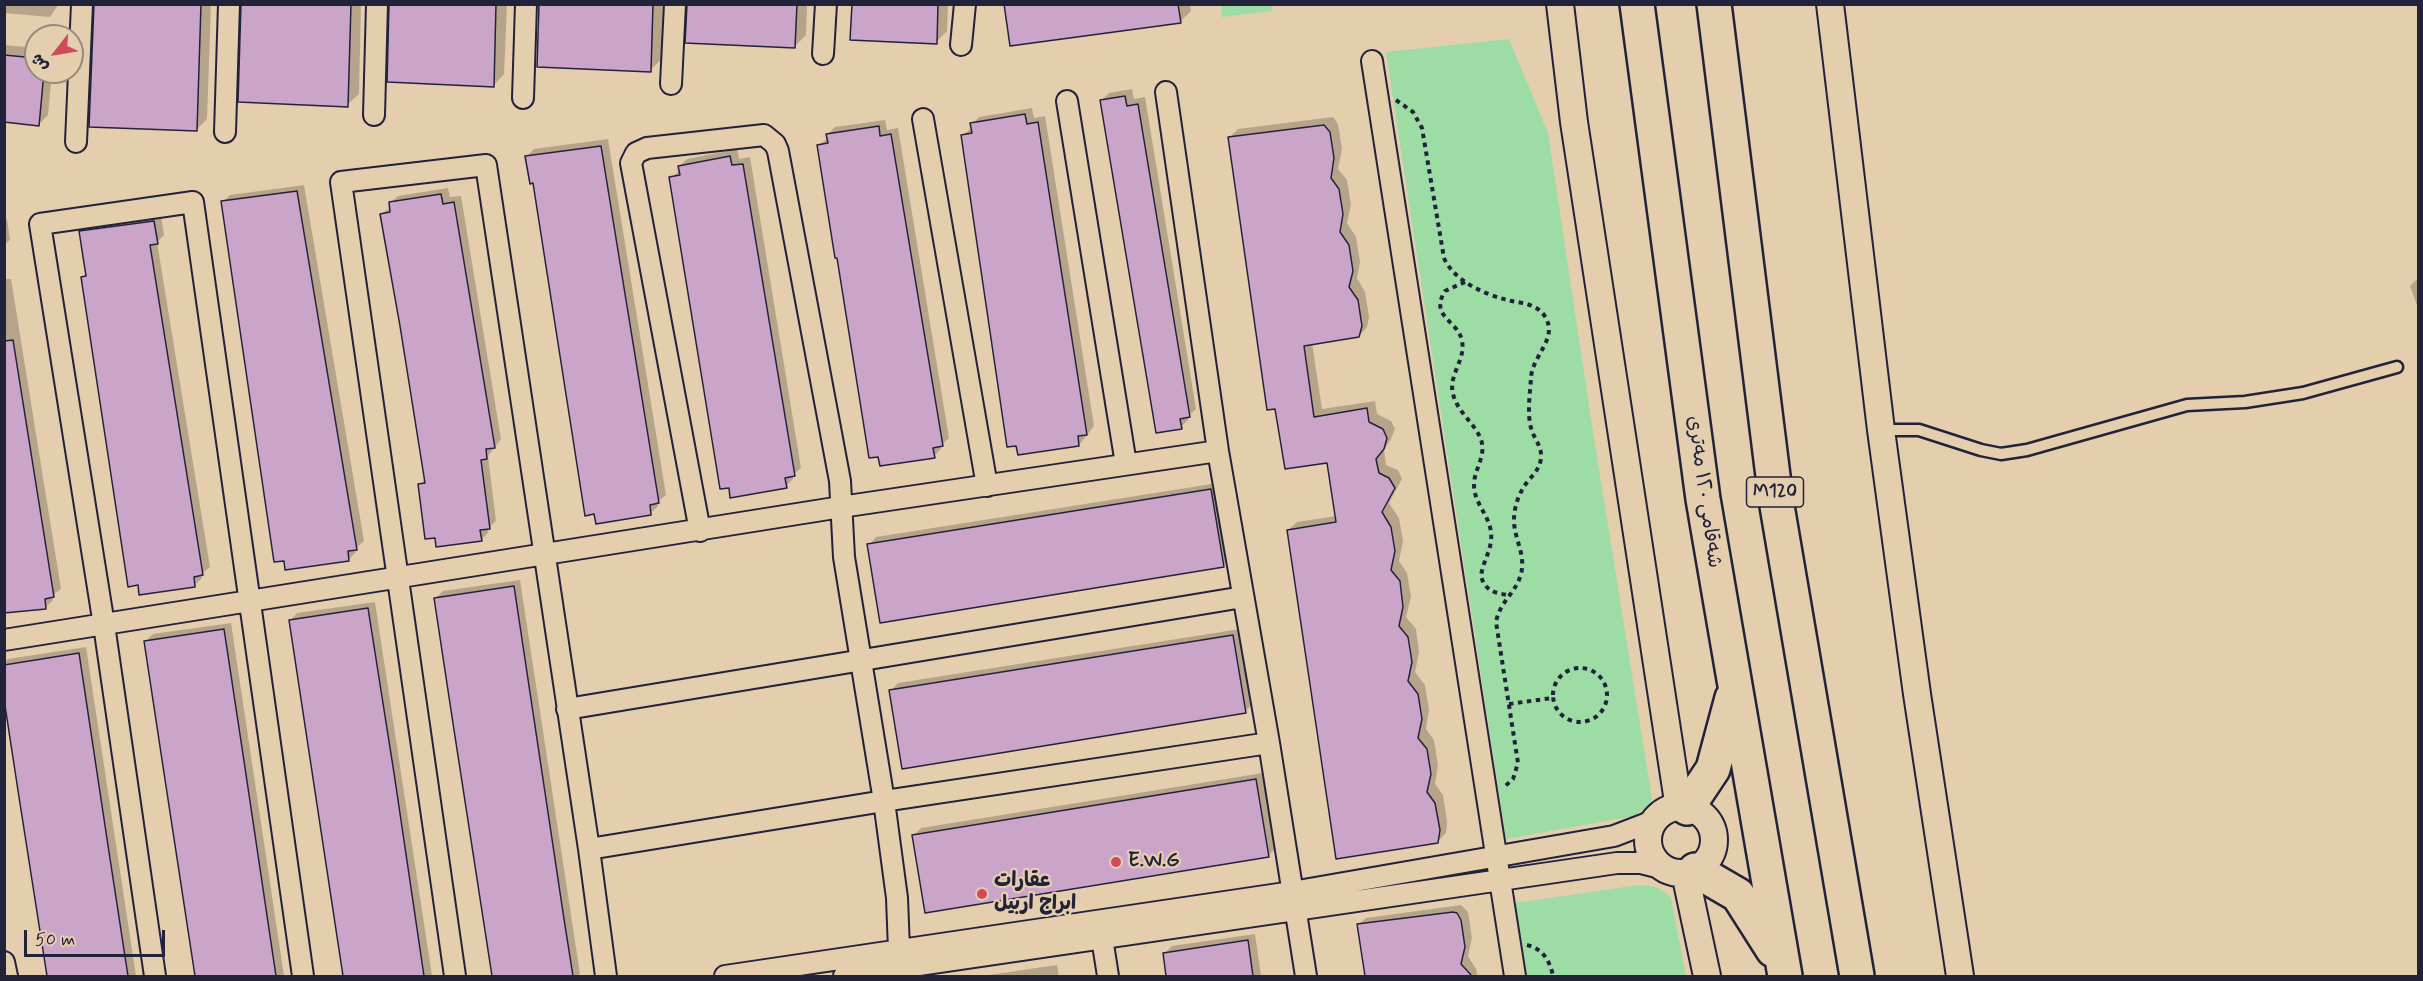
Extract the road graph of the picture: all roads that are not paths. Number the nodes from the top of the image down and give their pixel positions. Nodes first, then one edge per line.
1 (82, 4) edge
2 (228, 4) edge
3 (377, 4) edge
4 (526, 4) edge
5 (675, 4) edge
6 (826, 4) edge
7 (965, 4) edge
8 (1560, 4) edge
9 (1637, 4) edge
10 (1714, 4) edge
11 (1718, 4) edge
12 (1830, 4) edge
13 (1717, 38) junction
14 (962, 45) dead end
15 (823, 54) dead end
16 (1372, 61) dead end
17 (671, 84) dead end
18 (1166, 92) dead end
19 (523, 98) dead end
20 (1067, 101) dead end
21 (374, 115) dead end
22 (923, 119) dead end
23 (225, 132) dead end
24 (76, 142) dead end
25 (2397, 367) dead end
26 (1881, 430) junction
27 (1218, 451) junction
28 (1126, 464) junction
29 (987, 486) junction
30 (842, 507) junction
31 (700, 531) junction
32 (544, 556) junction
33 (397, 579) junction
34 (1243, 597) junction
35 (249, 602) junction
36 (104, 625) junction
37 (4, 640) edge
38 (861, 660) junction
39 (1734, 691) junction
40 (567, 709) junction
41 (1269, 743) junction
42 (884, 801) junction
43 (1683, 808) junction
44 (1653, 821) junction
45 (589, 849) junction
46 (1496, 856) junction
47 (1681, 870) junction
48 (1500, 880) junction
49 (1294, 901) junction
50 (1102, 938) junction
51 (4, 962) edge
52 (900, 964) edge
53 (1784, 972) edge
54 (7, 976) edge
55 (155, 976) edge
56 (303, 976) edge
57 (454, 976) edge
58 (606, 976) edge
59 (725, 976) edge
60 (844, 976) edge
61 (1108, 976) edge
62 (1306, 976) edge
63 (1515, 976) edge
64 (1707, 976) edge
65 (1857, 976) edge
66 (1960, 976) edge

1 - 24 street
2 - 23 street
3 - 21 street
4 - 19 street
5 - 17 street
6 - 15 street
7 - 14 street
8 - 43 street
9 - 39 highway, شەقامی ١٢٠ مەتری
10 - 13 highway, M120
11 - 13 highway
12 - 26 street
13 - 65 highway, M120
16 - 46 street
18 - 27 street
20 - 28 street
22 - 29 street
25 - 26 lane
26 - 66 street
27 - 28 street
27 - 34 street
28 - 29 street
29 - 30 street
30 - 31 street
30 - 31 street
30 - 38 street
31 - 32 street
32 - 33 street
32 - 33 street
32 - 40 street
33 - 35 street
33 - 57 street
34 - 38 street
34 - 41 street
35 - 36 street
35 - 36 street
35 - 56 street
36 - 37 street
36 - 55 street
38 - 40 street
38 - 42 street
39 - 43 highway
39 - 53 highway, شەقامی ١٢٠ مەتری
40 - 45 street
41 - 42 street
41 - 49 street
42 - 45 street
42 - 52 street
43 - 44 street
43 - 47 street
44 - 46 street
44 - 47 street
45 - 58 street
46 - 48 street
46 - 49 street
47 - 48 street
47 - 53 highway
47 - 64 street
48 - 49 street
48 - 63 street
49 - 50 street
49 - 52 street
49 - 62 street
50 - 52 street
50 - 61 street
51 - 54 street
52 - 59 street
52 - 60 street

